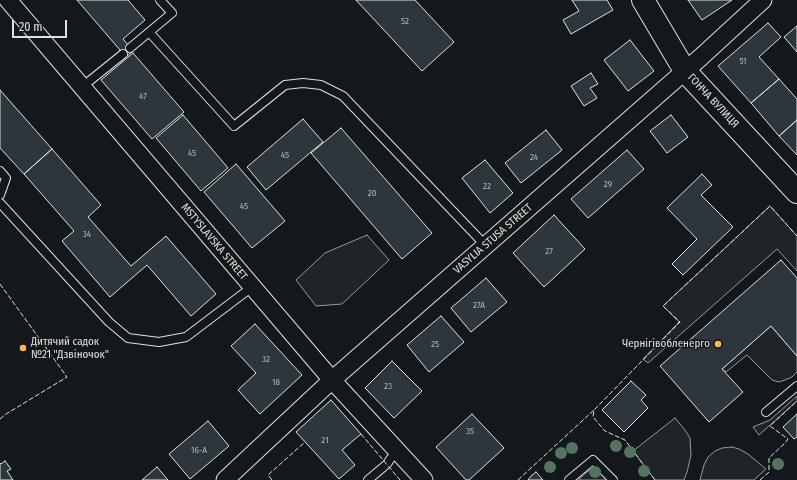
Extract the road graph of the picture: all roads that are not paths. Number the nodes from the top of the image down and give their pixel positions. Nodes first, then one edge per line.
1 (160, 0) edge
2 (644, 0) edge
3 (763, 0) edge
4 (12, 2) edge
5 (149, 32) junction
6 (130, 48) dead end
7 (123, 54) dead end
8 (685, 71) junction
9 (82, 87) junction
10 (0, 171) edge
11 (797, 192) edge
12 (0, 194) edge
13 (0, 203) edge
14 (486, 246) junction
15 (252, 287) junction
16 (332, 380) junction
17 (797, 386) edge
18 (766, 412) dead end
19 (398, 453) junction
20 (225, 480) edge
21 (368, 480) edge
22 (424, 480) edge
23 (569, 480) edge
24 (613, 480) edge

1 - 5 lane
2 - 8 street, ГОНЧА ВУЛИЦЯ
3 - 8 street, VASYLIA STUSA STREET
4 - 9 street, MSTYSLAVSKA STREET
5 - 6 lane
5 - 14 lane
7 - 9 lane
8 - 11 street, ГОНЧА ВУЛИЦЯ
8 - 14 street, VASYLIA STUSA STREET
9 - 15 street, MSTYSLAVSKA STREET
10 - 12 lane
13 - 15 lane
14 - 16 street, VASYLIA STUSA STREET
15 - 16 street, MSTYSLAVSKA STREET
16 - 19 street, MSTYSLAVSKA STREET
16 - 20 street, VASYLIA STUSA STREET
17 - 18 lane
19 - 21 lane
19 - 22 street, MSTYSLAVSKA STREET
23 - 24 lane

